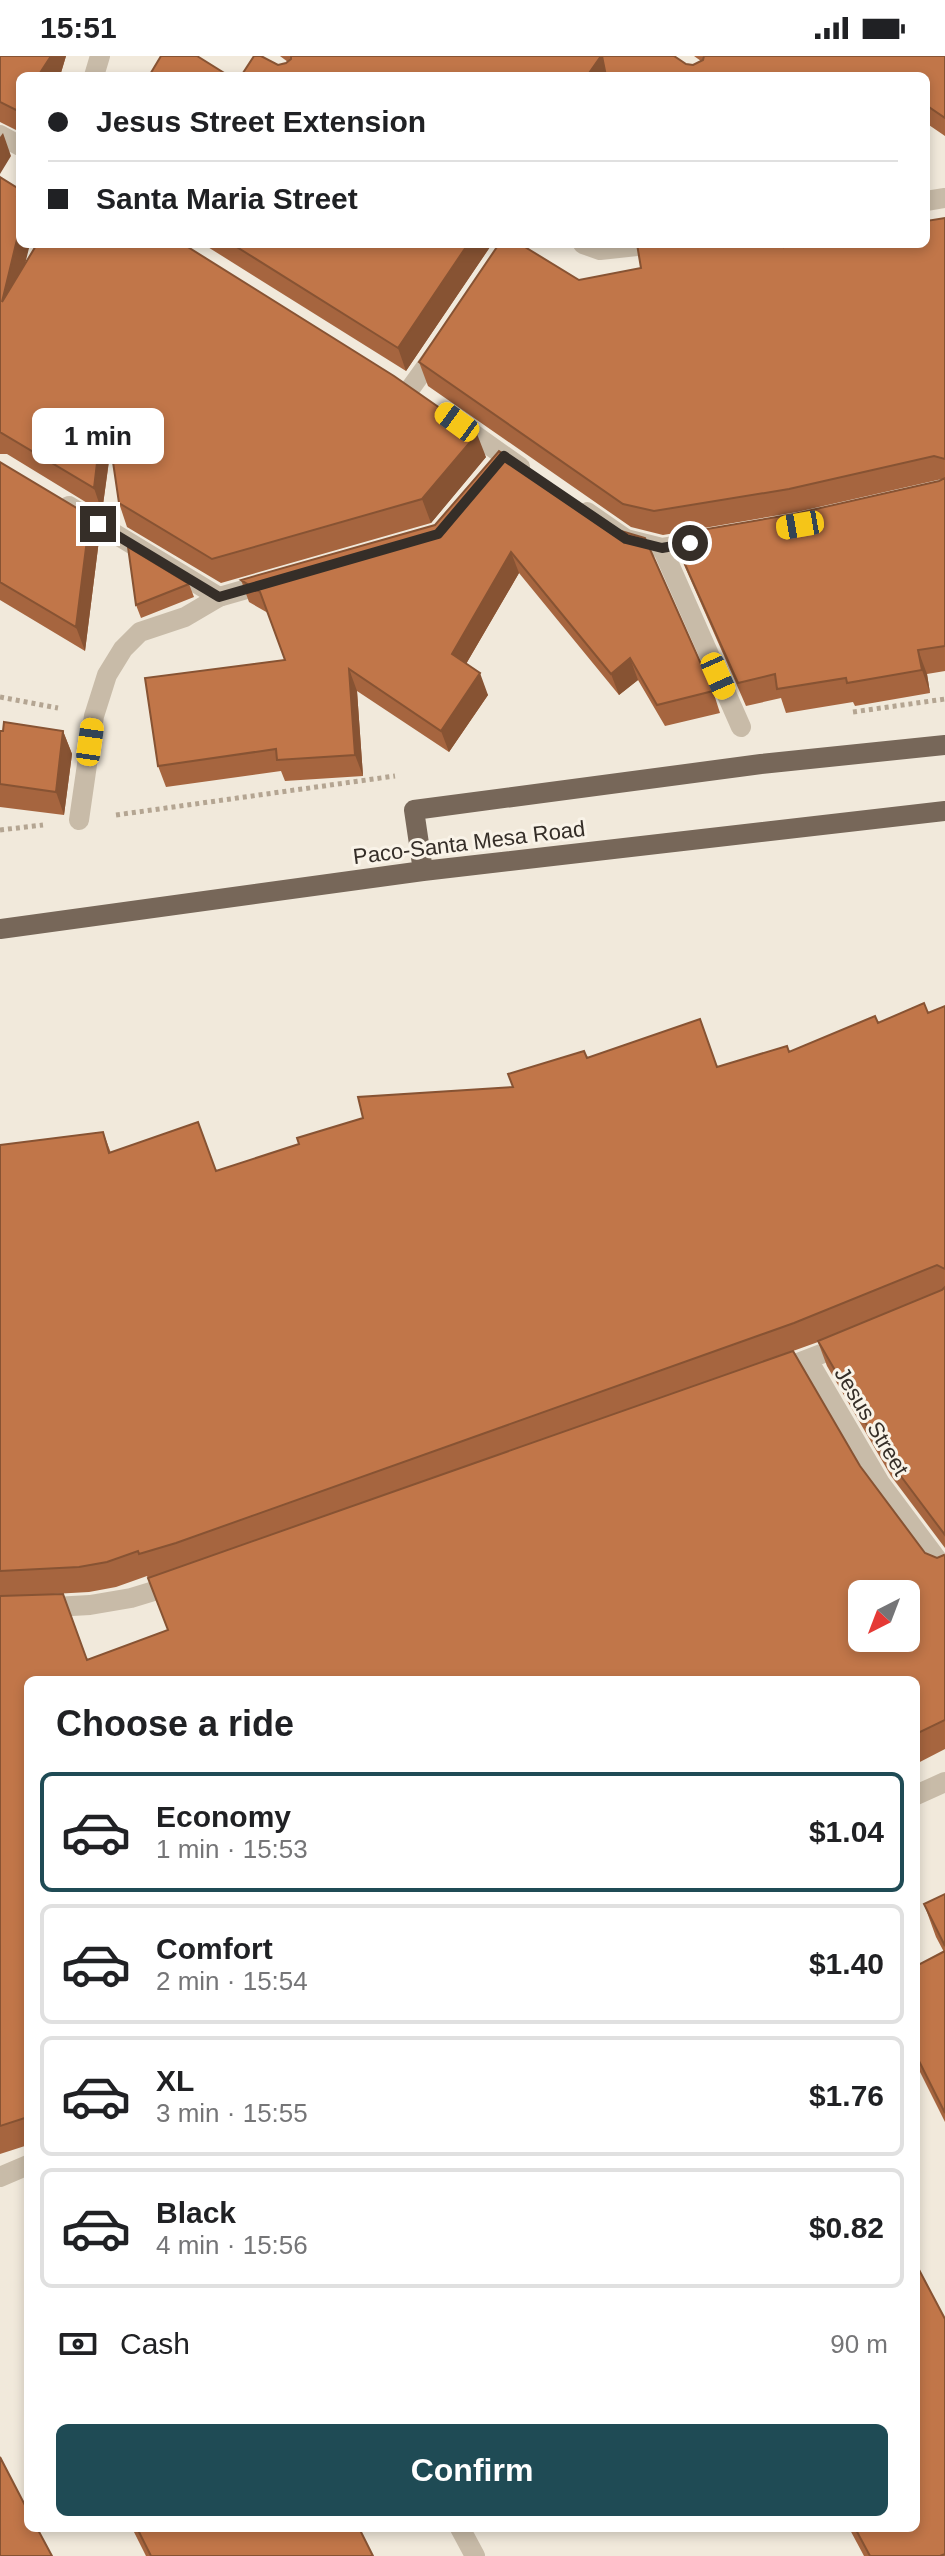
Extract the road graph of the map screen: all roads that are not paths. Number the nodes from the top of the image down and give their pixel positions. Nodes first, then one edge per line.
1 (451, 331) edge
2 (410, 389) edge
3 (445, 414) edge
4 (535, 477) edge
5 (52, 496) edge
6 (574, 503) edge
7 (724, 538) edge
8 (662, 548) junction
9 (292, 576) edge
10 (219, 597) junction
11 (741, 727) dead end
12 (945, 745) edge
13 (945, 811) edge
14 (79, 820) dead end
15 (423, 871) junction
16 (0, 929) edge
17 (863, 1338) edge
18 (808, 1360) junction
19 (763, 1376) edge
20 (945, 1570) edge
21 (189, 1580) edge
22 (0, 1610) edge
23 (945, 1782) edge
24 (920, 1793) edge
25 (24, 2167) edge
26 (0, 2177) edge
27 (462, 2532) edge
28 (475, 2556) edge

1 - 2 street
3 - 4 street
5 - 10 street
6 - 8 street
7 - 8 street
8 - 11 street
9 - 10 street
10 - 14 street
12 - 15 main road, Paco-Santa Mesa Road
13 - 15 main road, Paco-Santa Mesa Road
15 - 16 main road, Paco-Santa Mesa Road
17 - 18 street
18 - 19 street, Jesus Street
18 - 20 street, Jesus Street
21 - 22 street
23 - 24 street
25 - 26 street
27 - 28 street

